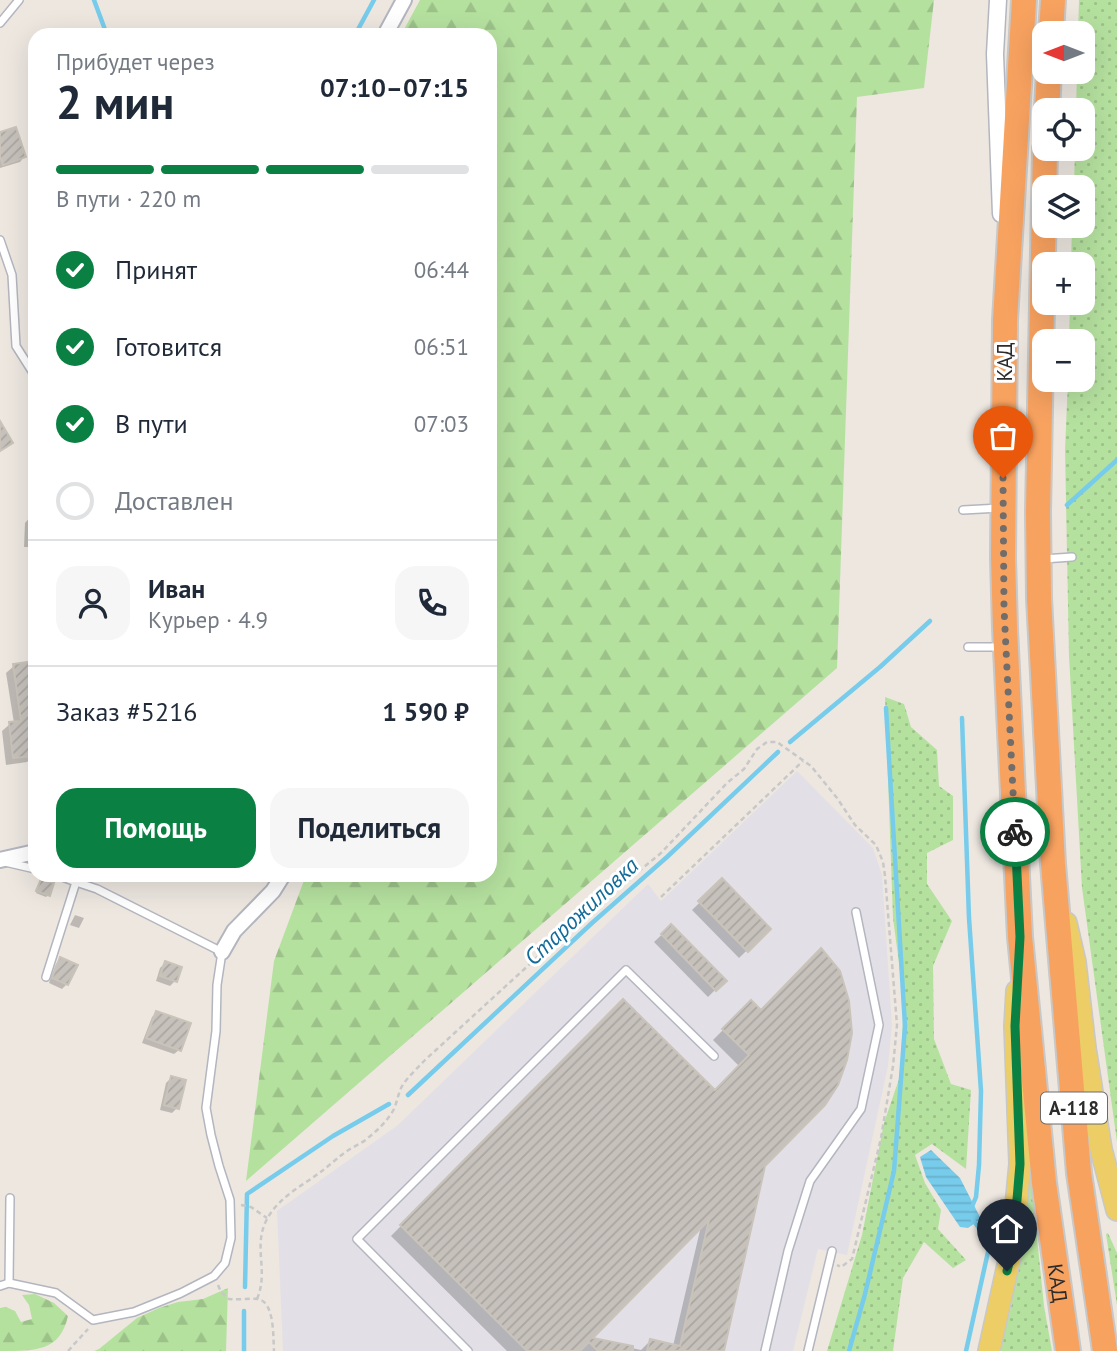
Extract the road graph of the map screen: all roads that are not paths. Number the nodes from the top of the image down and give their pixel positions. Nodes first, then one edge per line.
1 (19, 0) edge
2 (404, 0) edge
3 (998, 0) edge
4 (1024, 0) edge
5 (1053, 0) edge
6 (1052, 21) edge
7 (0, 23) edge
8 (389, 28) edge
9 (1045, 161) edge
10 (0, 240) edge
11 (1005, 320) junction
12 (28, 365) edge
13 (1003, 508) junction
14 (963, 510) dead end
15 (1072, 557) dead end
16 (1039, 560) junction
17 (968, 647) dead end
18 (1006, 647) junction
19 (28, 854) edge
20 (0, 860) edge
21 (1053, 863) junction
22 (28, 867) edge
23 (76, 882) joint
24 (279, 882) edge
25 (856, 912) dead end
26 (1020, 937) junction
27 (222, 953) junction
28 (46, 977) dead end
29 (714, 1056) dead end
30 (10, 1198) dead end
31 (1117, 1210) edge
32 (832, 1251) dead end
33 (9, 1283) junction
34 (0, 1286) edge
35 (468, 1351) edge
36 (765, 1351) edge
37 (808, 1351) edge
38 (989, 1351) edge
39 (1068, 1351) edge
40 (1105, 1351) edge

1 - 7 lane
2 - 8 street
3 - 11 street
4 - 11 highway, КАД / А-118
5 - 6 highway
9 - 16 highway, КАД / А-118
10 - 12 lane
11 - 13 highway, КАД / А-118
13 - 14 lane
13 - 18 highway, КАД / А-118
15 - 16 lane
16 - 21 highway, КАД / А-118
17 - 18 lane
18 - 26 highway, КАД / А-118
19 - 20 street
20 - 22 lane
21 - 31 main road
21 - 40 highway, КАД / А-118
23 - 27 lane
23 - 28 lane
24 - 27 street
25 - 36 lane
26 - 38 main road
26 - 39 highway, КАД / А-118
27 - 33 lane
29 - 35 lane
30 - 33 lane
32 - 37 lane
33 - 34 lane

